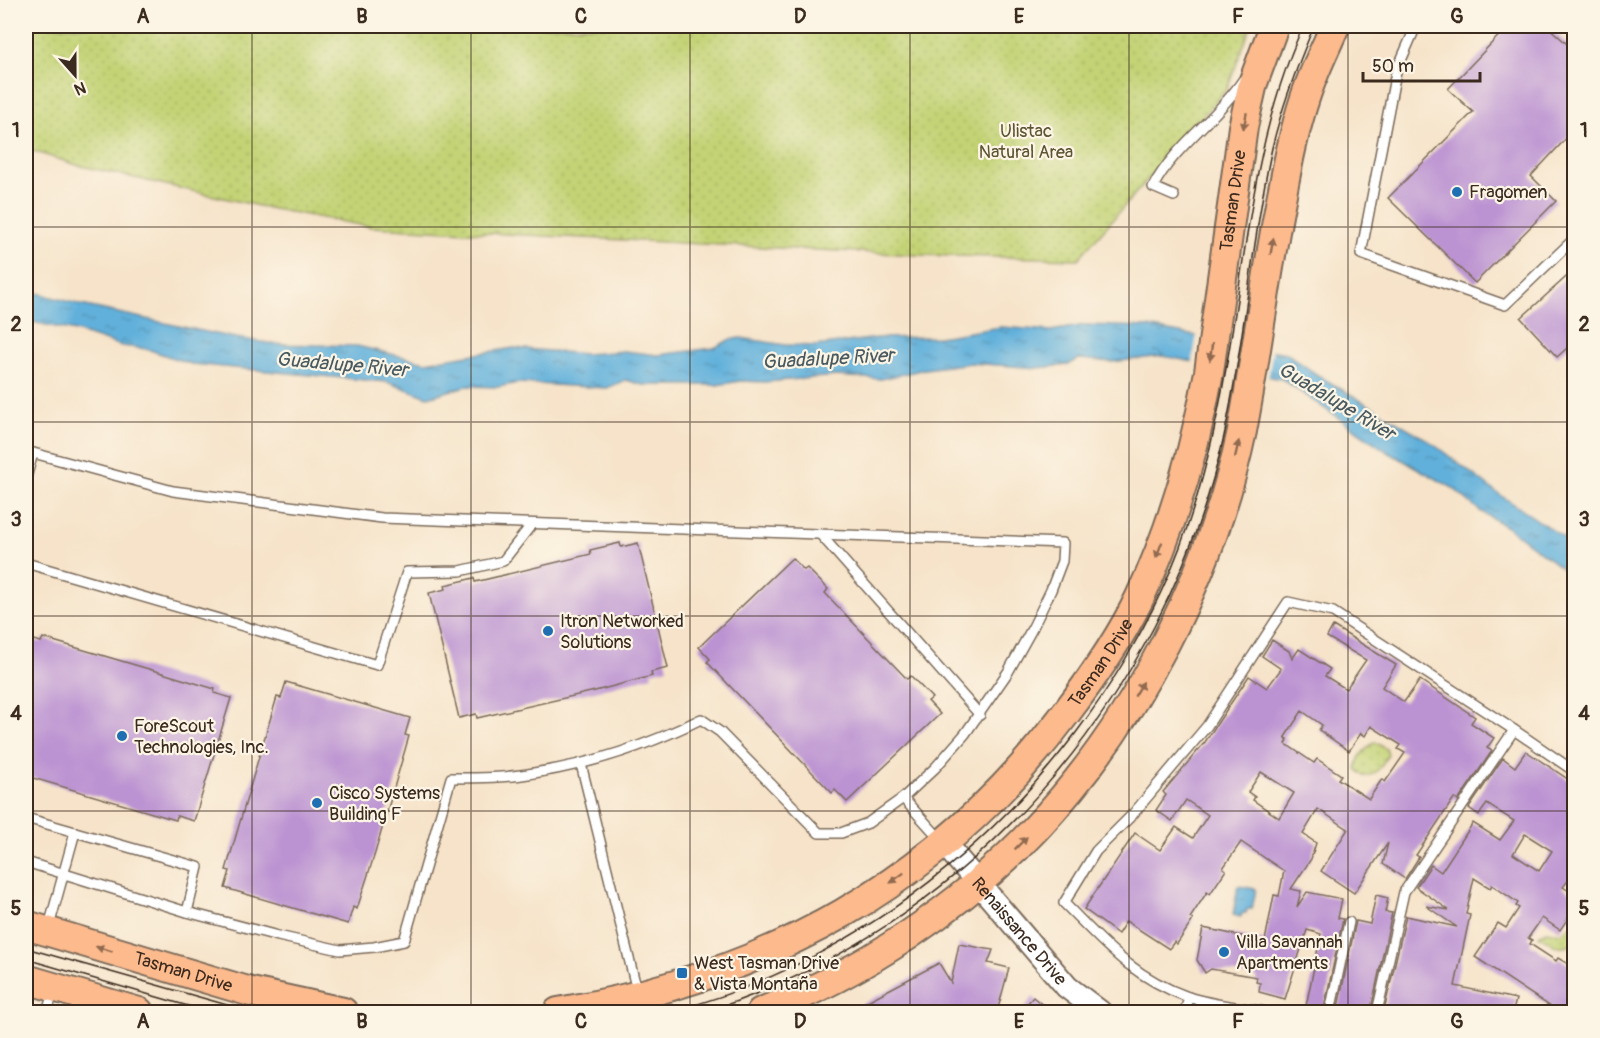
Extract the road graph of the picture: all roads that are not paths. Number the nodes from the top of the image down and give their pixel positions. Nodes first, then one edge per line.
1 (1335, 26) edge
2 (1416, 26) edge
3 (1270, 35) edge
4 (1174, 196) dead end
5 (1575, 238) edge
6 (29, 452) edge
7 (26, 478) edge
8 (532, 524) junction
9 (819, 534) junction
10 (26, 563) edge
11 (980, 715) junction
12 (1514, 730) junction
13 (581, 764) junction
14 (1575, 771) edge
15 (903, 798) junction
16 (26, 818) edge
17 (75, 832) junction
18 (944, 843) junction
19 (26, 862) edge
20 (64, 874) junction
21 (978, 883) junction
22 (187, 912) junction
23 (1349, 922) dead end
24 (37, 929) edge
25 (26, 979) edge
26 (638, 997) junction
27 (1189, 997) junction
28 (51, 1000) edge
29 (139, 1012) edge
30 (343, 1012) edge
31 (558, 1012) edge
32 (761, 1012) edge
33 (1100, 1012) edge
34 (1185, 1012) edge
35 (1265, 1012) edge
36 (1330, 1012) edge
37 (1377, 1012) edge

21 -> 1 main road
2 - 5 lane
3 - 4 lane
3 -> 18 main road, Tasman Drive
6 - 7 lane
6 - 8 lane
8 - 9 lane
8 - 10 lane
9 - 11 lane
9 - 11 lane
11 - 15 lane
12 - 14 lane
12 - 27 lane
12 - 37 lane
13 - 15 lane
13 - 22 lane
13 - 26 lane
15 - 18 lane
16 - 17 lane
17 - 20 lane
17 - 22 lane
18 - 21 street, Renaissance Drive
18 -> 26 main road, Tasman Drive
19 - 20 lane
20 - 22 lane
20 - 24 lane
21 - 32 main road
21 - 33 street, Renaissance Drive
23 - 36 lane
30 -> 24 main road, Tasman Drive
25 - 28 main road
26 - 31 main road, Tasman Drive
27 - 34 lane
27 - 35 lane
28 - 29 main road

